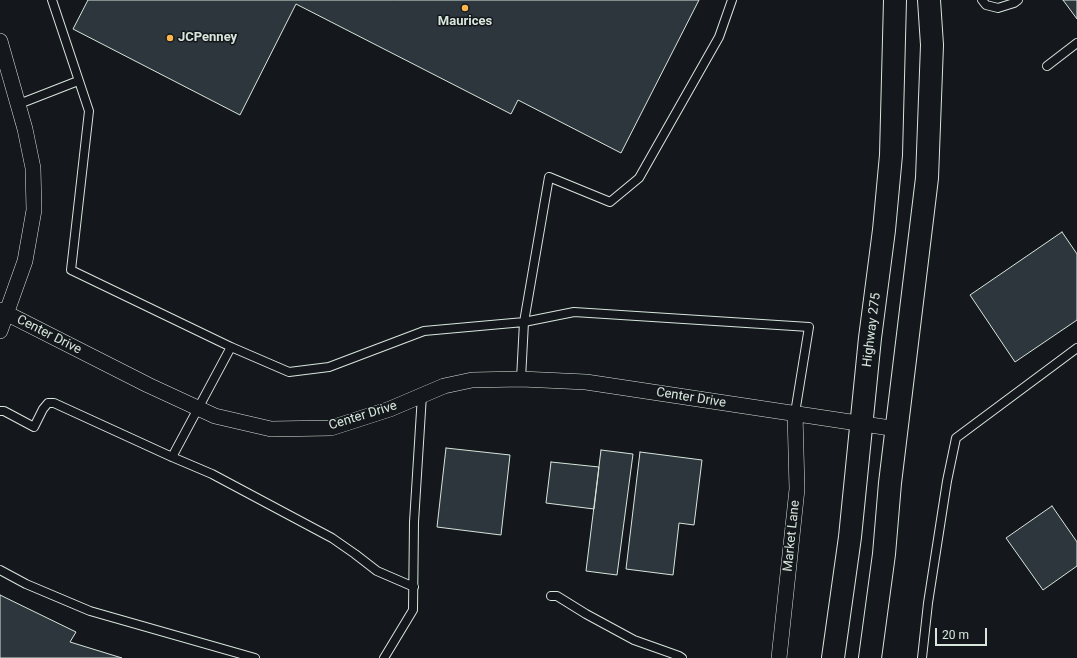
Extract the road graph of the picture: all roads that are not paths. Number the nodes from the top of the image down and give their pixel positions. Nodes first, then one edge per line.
1 (52, 0) edge
2 (732, 0) edge
3 (895, 0) edge
4 (929, 0) edge
5 (982, 0) edge
6 (1018, 0) edge
7 (0, 40) edge
8 (1077, 43) edge
9 (1047, 66) dead end
10 (78, 81) junction
11 (19, 104) junction
12 (3, 312) edge
13 (524, 322) junction
14 (0, 331) edge
15 (231, 347) junction
16 (1077, 348) edge
17 (521, 379) junction
18 (422, 395) junction
19 (198, 408) junction
20 (0, 411) edge
21 (795, 413) junction
22 (861, 423) junction
23 (897, 430) junction
24 (172, 457) junction
25 (0, 570) edge
26 (414, 587) junction
27 (551, 596) dead end
28 (256, 658) edge
29 (384, 658) edge
30 (682, 658) edge
31 (779, 658) edge
32 (833, 658) edge
33 (870, 658) edge
34 (922, 658) edge

1 - 10 lane
2 - 13 lane
3 - 22 highway, Highway 275
4 - 23 highway
5 - 6 lane
7 - 11 street, Center Drive
8 - 9 lane
10 - 11 lane
10 - 15 lane
11 - 12 street, Center Drive
12 - 14 street
12 - 19 street, Center Drive
13 - 15 lane
13 - 17 lane
13 - 21 lane
15 - 19 lane
16 - 34 lane
17 - 18 street, Center Drive
17 - 21 street, Center Drive
18 - 19 street, Center Drive
18 - 26 lane
19 - 24 lane
20 - 24 lane
21 - 22 street, Center Drive
21 - 31 street, Market Lane
22 - 23 street, Center Drive
22 - 32 highway, Highway 275
23 - 33 highway
24 - 26 lane
25 - 28 lane
26 - 29 lane
27 - 30 lane

